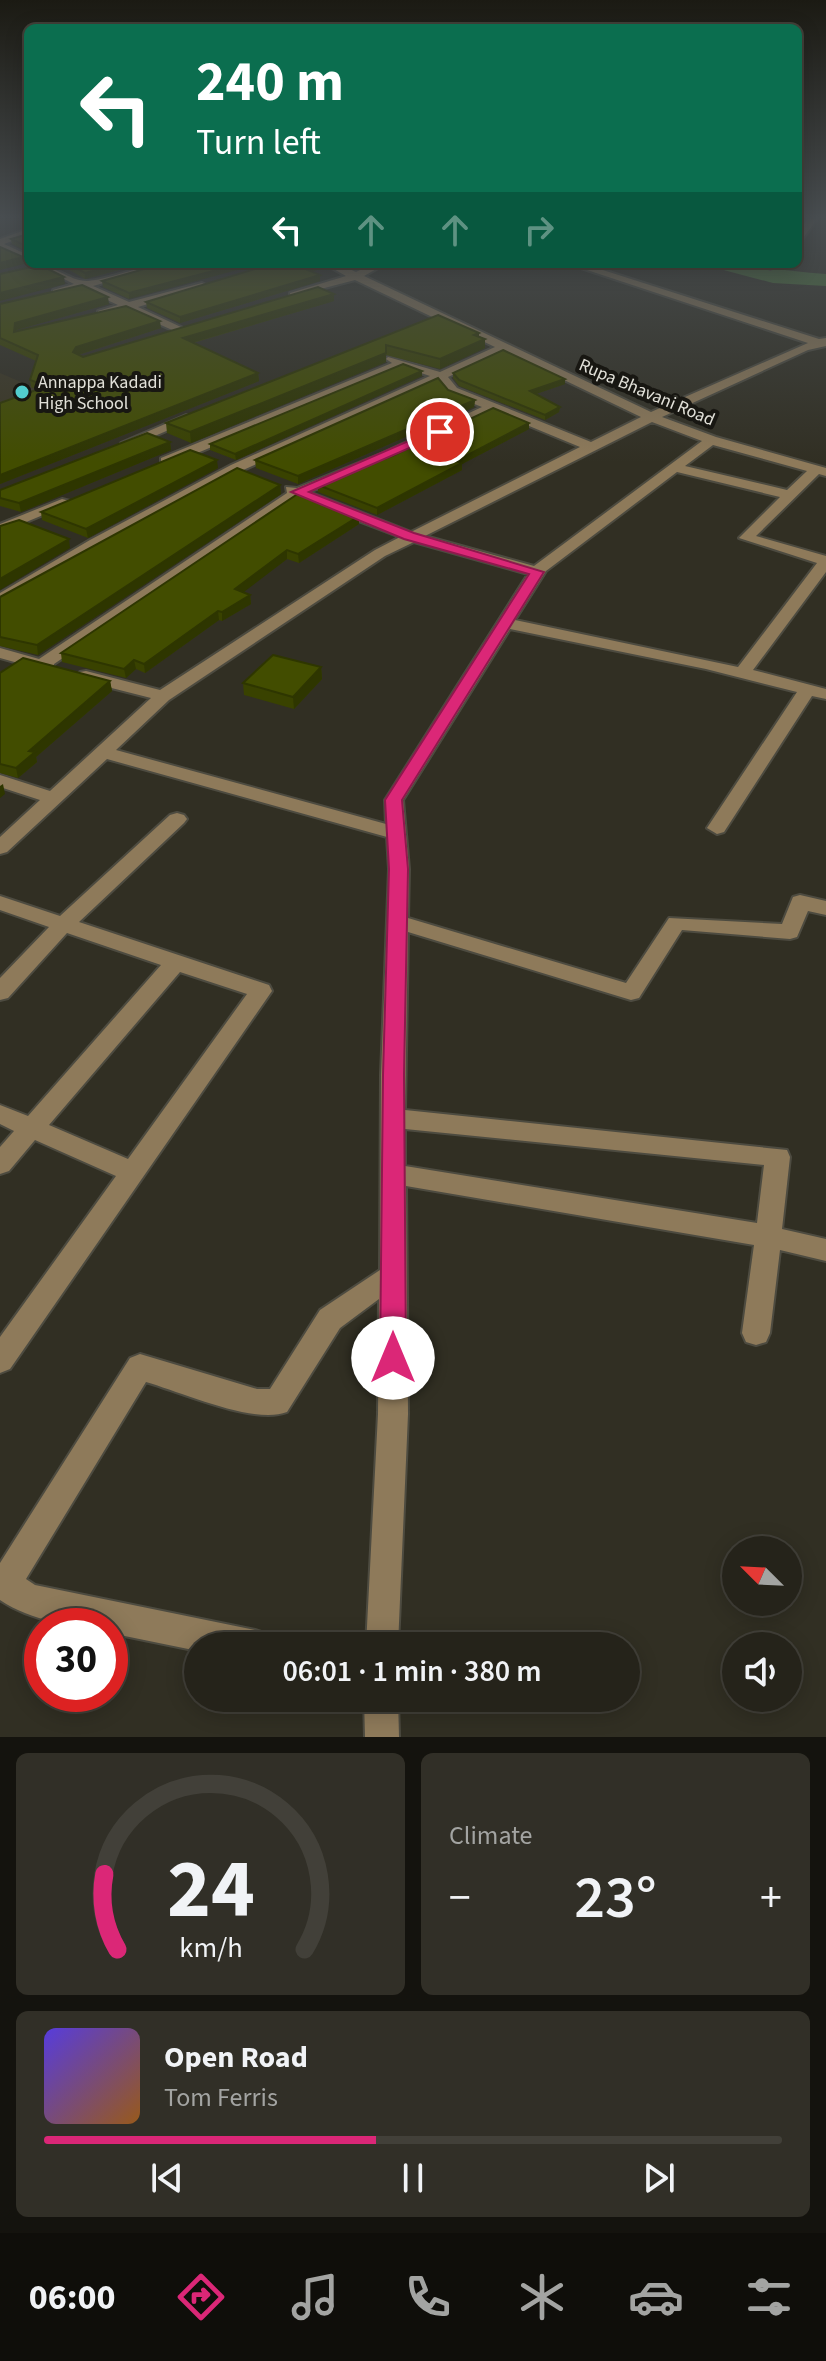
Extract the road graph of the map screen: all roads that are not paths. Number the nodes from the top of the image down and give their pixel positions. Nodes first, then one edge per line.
1 (116, 300) edge
2 (150, 300) edge
3 (407, 300) edge
4 (688, 300) edge
5 (128, 306) junction
6 (441, 316) junction
7 (82, 318) edge
8 (428, 322) edge
9 (194, 325) edge
10 (179, 330) junction
11 (166, 334) edge
12 (824, 343) edge
13 (505, 347) junction
14 (375, 354) edge
15 (402, 363) junction
16 (441, 376) junction
17 (492, 407) junction
18 (198, 415) edge
19 (651, 417) junction
20 (150, 434) junction
21 (711, 440) junction
22 (591, 447) junction
23 (109, 450) edge
24 (192, 450) junction
25 (206, 456) edge
26 (229, 465) junction
27 (672, 467) junction
28 (149, 468) edge
29 (821, 470) edge
30 (298, 492) junction
31 (790, 495) junction
32 (78, 497) edge
33 (0, 512) edge
34 (22, 520) junction
35 (0, 529) edge
36 (48, 531) edge
37 (409, 536) junction
38 (826, 562) edge
39 (537, 572) junction
40 (0, 600) edge
41 (505, 623) junction
42 (0, 653) edge
43 (21, 658) junction
44 (42, 664) junction
45 (742, 673) junction
46 (0, 676) edge
47 (807, 690) junction
48 (826, 694) edge
49 (163, 696) junction
50 (103, 752) junction
51 (0, 781) edge
52 (54, 798) junction
53 (177, 819) dead end
54 (717, 828) dead end
55 (396, 833) junction
56 (0, 848) edge
57 (0, 903) edge
58 (826, 908) edge
59 (397, 922) junction
60 (64, 924) junction
61 (176, 962) junction
62 (0, 992) edge
63 (0, 1114) edge
64 (393, 1118) junction
65 (32, 1128) junction
66 (0, 1164) edge
67 (133, 1172) junction
68 (393, 1174) junction
69 (767, 1236) junction
70 (826, 1250) edge
71 (393, 1275) junction
72 (756, 1333) dead end
73 (0, 1360) edge
74 (2, 1582) edge
75 (186, 1632) edge
76 (383, 1632) edge
77 (381, 1712) edge
78 (382, 1737) edge

1 - 5 street
2 - 5 street
3 - 6 street, Rupa Bhavani Road
4 - 12 street
5 - 7 street
5 - 10 street
6 - 8 street
6 - 13 street, Rupa Bhavani Road
9 - 10 street
10 - 11 street
12 - 19 street
13 - 16 street
13 - 19 street, Rupa Bhavani Road
14 - 15 street
15 - 16 street
15 - 24 street
16 - 17 street
16 - 26 street
17 - 22 street
17 - 30 street
18 - 20 street
19 - 21 street, Rupa Bhavani Road
19 - 22 street
20 - 23 street
20 - 24 street
21 - 27 street
21 - 29 street, Rupa Bhavani Road
22 - 37 street
24 - 25 street
24 - 28 street
26 - 30 street
26 - 40 street
27 - 31 street
27 - 39 street
29 - 31 street
30 - 37 street
30 - 44 street
31 - 38 street
32 - 34 street
33 - 34 street
34 - 35 street
34 - 36 street
37 - 39 street
37 - 49 street
38 - 45 street
39 - 41 street
41 - 45 street
41 - 55 street
42 - 43 street
43 - 44 street
43 - 46 street
44 - 49 street
45 - 47 street
47 - 48 street
47 - 54 street
49 - 50 street
50 - 52 street
50 - 55 street
51 - 52 street
52 - 56 street
53 - 60 street
55 - 59 street
57 - 60 street
58 - 59 street
59 - 64 street
60 - 61 street
60 - 62 street
61 - 65 street
61 - 67 street
63 - 65 street
64 - 68 street
64 - 69 street
65 - 66 street
65 - 67 street
67 - 73 street
68 - 69 street
68 - 71 street
69 - 70 street
69 - 72 street
71 - 74 street
71 - 76 street
74 - 75 street
77 - 78 street

